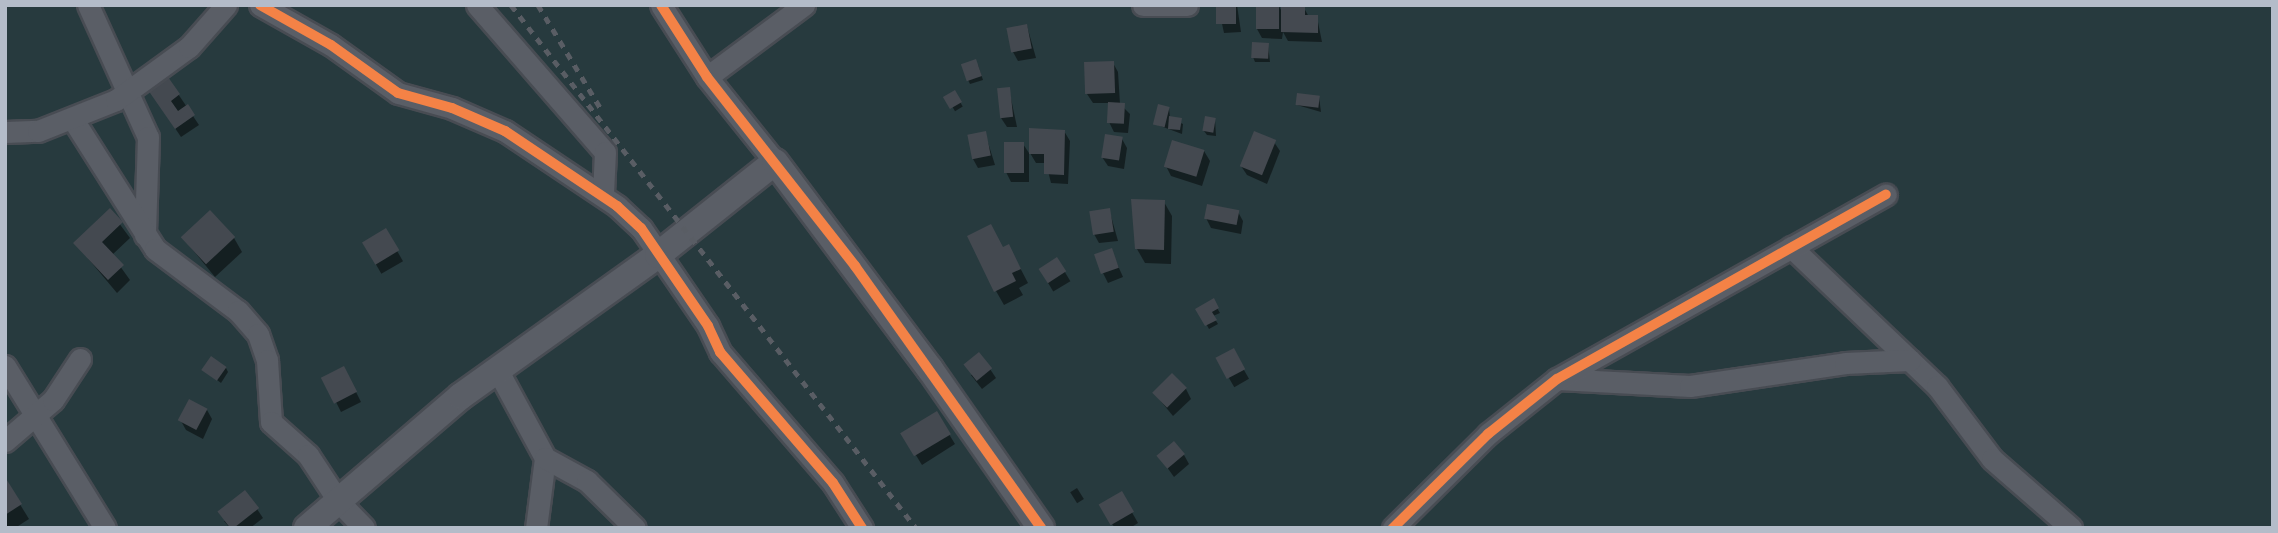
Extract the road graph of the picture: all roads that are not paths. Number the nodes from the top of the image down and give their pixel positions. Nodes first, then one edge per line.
1 (88, 5) edge
2 (226, 5) edge
3 (260, 5) edge
4 (477, 5) edge
5 (661, 5) edge
6 (804, 5) edge
7 (1143, 5) edge
8 (1187, 5) edge
9 (707, 77) junction
10 (128, 93) junction
11 (72, 118) junction
12 (5, 132) edge
13 (775, 162) junction
14 (603, 193) junction
15 (1886, 194) dead end
16 (145, 235) junction
17 (1791, 247) junction
18 (658, 255) junction
19 (80, 359) dead end
20 (1910, 360) junction
21 (5, 366) edge
22 (498, 372) junction
23 (1557, 379) junction
24 (37, 414) junction
25 (5, 441) edge
26 (545, 458) junction
27 (339, 502) junction
28 (105, 528) edge
29 (307, 528) edge
30 (364, 528) edge
31 (536, 528) edge
32 (635, 528) edge
33 (862, 528) edge
34 (1041, 528) edge
35 (1393, 528) edge
36 (2071, 528) edge

1 - 10 street
2 - 10 street
3 - 14 street
4 - 14 street
5 - 9 street
6 - 9 street
7 - 8 street
9 - 13 street
10 - 11 street
10 - 16 street
11 - 12 street
11 - 16 street
13 - 18 street
13 - 34 street
14 - 18 street
15 - 17 street
16 - 27 street
17 - 20 street
17 - 23 street
18 - 22 street
18 - 33 street
19 - 24 street
20 - 23 street
20 - 36 street
21 - 24 street
22 - 26 street
22 - 27 street
23 - 35 street
24 - 25 street
24 - 28 street
26 - 31 street
26 - 32 street
27 - 29 street
27 - 30 street

